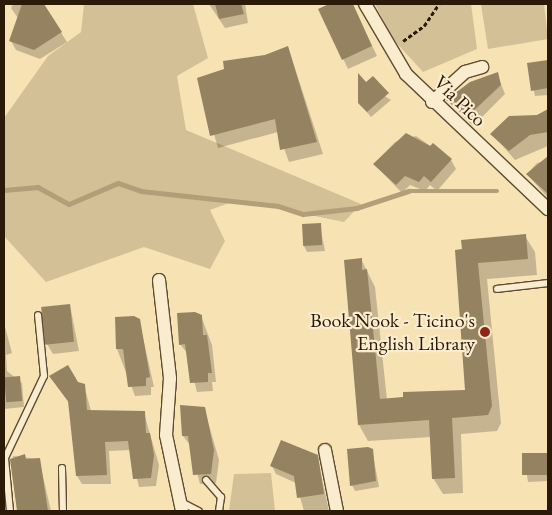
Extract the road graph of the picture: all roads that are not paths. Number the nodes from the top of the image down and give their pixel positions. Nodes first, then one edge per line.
1 (365, 4) edge
2 (482, 67) dead end
3 (432, 102) junction
4 (548, 209) edge
5 (158, 280) dead end
6 (548, 284) edge
7 (497, 289) dead end
8 (38, 315) dead end
9 (324, 450) dead end
10 (62, 468) dead end
11 (206, 480) dead end
12 (181, 507) edge
13 (10, 511) edge
14 (63, 511) edge
15 (199, 511) edge
16 (219, 511) edge
17 (337, 511) edge

1 - 3 street, Via Pico
2 - 3 street
3 - 4 street, Via Pico
5 - 12 street
6 - 7 lane
8 - 13 lane
9 - 17 street
10 - 14 lane
11 - 16 lane
12 - 15 lane

